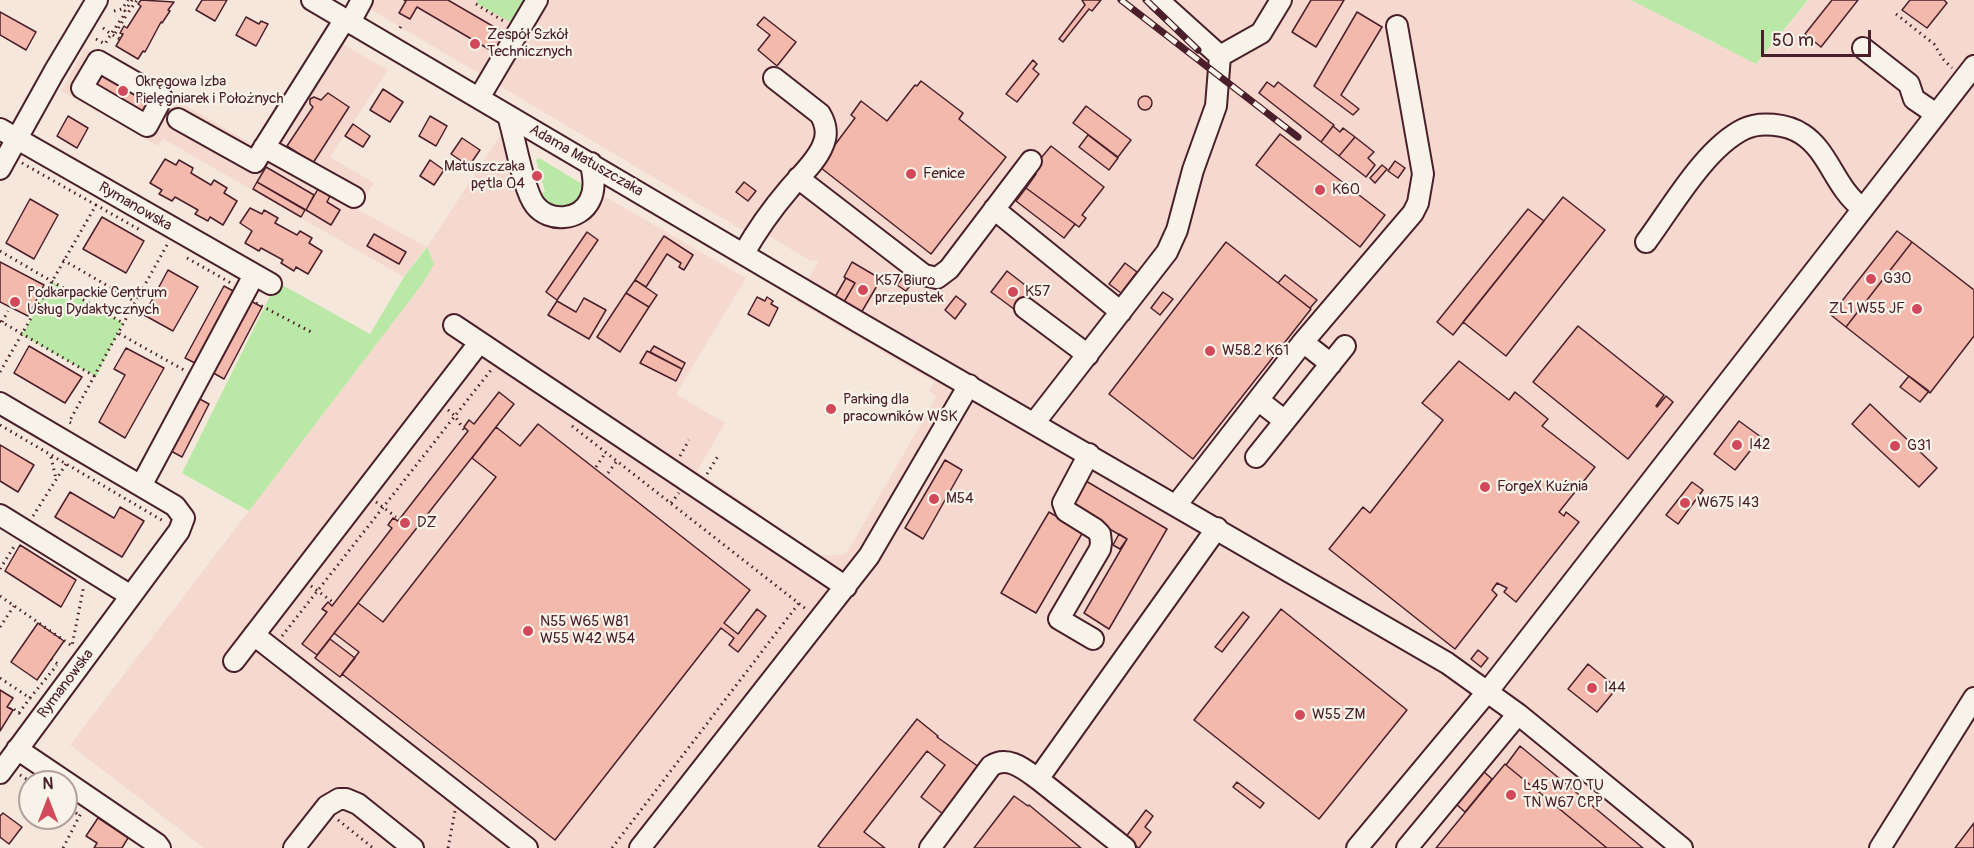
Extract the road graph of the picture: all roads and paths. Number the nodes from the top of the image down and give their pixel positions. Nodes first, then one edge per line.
1 (130, 0) edge
2 (136, 0) edge
3 (312, 0) edge
4 (362, 0) edge
5 (537, 0) edge
6 (1158, 0) edge
7 (1281, 0) edge
8 (476, 4) dead end
9 (105, 6) edge
10 (1896, 14) dead end
11 (348, 20) junction
12 (1397, 26) dead end
13 (513, 27) dead end
14 (103, 28) dead end
15 (113, 34) junction
16 (96, 39) dead end
17 (120, 39) dead end
18 (1863, 48) dead end
19 (1220, 56) junction
20 (61, 60) junction
21 (1966, 70) edge
22 (89, 75) dead end
23 (774, 78) dead end
24 (479, 98) junction
25 (1936, 114) junction
26 (508, 116) junction
27 (178, 119) dead end
28 (8, 134) edge
29 (264, 147) junction
30 (1031, 160) dead end
31 (8, 164) edge
32 (591, 164) junction
33 (798, 178) junction
34 (354, 197) dead end
35 (96, 205) junction
36 (1862, 208) junction
37 (994, 209) junction
38 (148, 235) dead end
39 (171, 238) junction
40 (157, 240) dead end
41 (1646, 243) dead end
42 (0, 252) edge
43 (744, 254) junction
44 (63, 260) junction
45 (51, 281) junction
46 (135, 302) junction
47 (1024, 308) dead end
48 (8, 311) dead end
49 (1120, 312) junction
50 (1, 322) edge
51 (123, 323) junction
52 (454, 325) dead end
53 (118, 333) junction
54 (22, 335) junction
55 (1303, 342) junction
56 (479, 343) junction
57 (1345, 346) dead end
58 (1088, 355) junction
59 (500, 356) junction
60 (1331, 364) junction
61 (0, 372) edge
62 (96, 377) junction
63 (199, 378) junction
64 (969, 385) junction
65 (436, 399) junction
66 (1258, 400) junction
67 (0, 403) edge
68 (455, 416) junction
69 (566, 421) dead end
70 (1285, 421) junction
71 (1035, 422) junction
72 (0, 425) edge
73 (78, 428) dead end
74 (464, 430) dead end
75 (689, 440) dead end
76 (606, 452) junction
77 (1089, 454) junction
78 (1256, 457) dead end
79 (617, 461) junction
80 (676, 462) dead end
81 (596, 467) dead end
82 (608, 473) dead end
83 (141, 486) junction
84 (363, 492) junction
85 (1177, 504) junction
86 (383, 508) junction
87 (0, 515) edge
88 (396, 517) dead end
89 (1217, 528) junction
90 (179, 531) junction
91 (86, 575) dead end
92 (298, 576) junction
93 (846, 586) junction
94 (317, 591) junction
95 (0, 596) edge
96 (131, 596) junction
97 (334, 603) dead end
98 (799, 603) junction
99 (14, 606) junction
100 (813, 614) dead end
101 (0, 625) edge
102 (254, 635) junction
103 (79, 636) dead end
104 (1093, 639) dead end
105 (72, 646) junction
106 (272, 649) junction
107 (51, 659) dead end
108 (234, 661) dead end
109 (0, 678) edge
110 (1488, 691) junction
111 (30, 698) junction
112 (1974, 698) edge
113 (19, 713) dead end
114 (1518, 714) junction
115 (17, 749) junction
116 (48, 770) edge
117 (0, 773) edge
118 (1038, 779) junction
119 (78, 790) edge
120 (462, 798) junction
121 (332, 815) dead end
122 (72, 830) edge
123 (63, 848) edge
124 (160, 848) edge
125 (294, 848) edge
126 (373, 848) edge
127 (413, 848) edge
128 (448, 848) edge
129 (527, 848) edge
130 (612, 848) edge
131 (640, 848) edge
132 (930, 848) edge
133 (1125, 848) edge
134 (1357, 848) edge
135 (1407, 848) edge
136 (1682, 848) edge
137 (1880, 848) edge

1 - 2 path
1 - 9 path
3 - 11 street, Adama Matuszczaka
4 - 11 street
5 - 24 street
6 - 19 street
7 - 19 street
8 - 13 path
9 - 20 street
10 - 21 path
11 - 24 street, Adama Matuszczaka
11 - 29 street
12 - 55 street
14 - 15 path
15 - 15 path
15 - 16 path
15 - 17 path
18 - 25 street
19 - 49 street
20 - 22 street
20 - 28 street
21 - 25 street
23 - 33 street
24 - 26 street, Adama Matuszczaka
25 - 36 street
26 - 32 street, Adama Matuszczaka
26 - 32 street
27 - 29 street
28 - 31 street
28 - 39 street, Rymanowska
29 - 34 street
30 - 37 street
31 - 35 path
32 - 43 street, Adama Matuszczaka
33 - 37 street
33 - 43 street
35 - 38 path
35 - 44 path
36 - 41 street
36 - 110 street
37 - 49 street
39 - 40 path
39 - 46 path
39 - 63 street, Rymanowska
42 - 45 path
43 - 64 street, Adama Matuszczaka
44 - 45 path
44 - 46 path
45 - 51 path
45 - 54 path
46 - 51 path
47 - 58 street
48 - 50 path
49 - 58 street
50 - 54 path
51 - 53 path
52 - 56 street
53 - 62 path
53 - 63 path
54 - 61 path
54 - 62 path
55 - 60 street
55 - 66 street
56 - 59 street
56 - 65 street
57 - 60 street
58 - 71 street
59 - 68 path
59 - 93 street
60 - 70 street
62 - 73 path
63 - 83 street, Rymanowska
64 - 71 street, Adama Matuszczaka
64 - 93 street
65 - 68 path
65 - 84 street
66 - 70 street
66 - 85 street
67 - 83 street
68 - 74 path
68 - 86 path
69 - 76 path
70 - 78 street
71 - 77 street, Adama Matuszczaka
72 - 90 path
75 - 80 path
76 - 79 path
76 - 81 path
77 - 85 street, Adama Matuszczaka
77 - 104 street
79 - 82 path
79 - 98 path
83 - 90 street
84 - 86 path
84 - 92 street
85 - 89 street, Adama Matuszczaka
86 - 88 path
86 - 94 path
87 - 96 street
89 - 110 street, Adama Matuszczaka
89 - 118 street
90 - 96 street, Rymanowska
91 - 105 path
92 - 94 path
92 - 102 street
93 - 131 street
94 - 97 path
94 - 106 path
95 - 99 path
96 - 115 street, Rymanowska
98 - 100 path
98 - 130 path
99 - 101 path
99 - 105 path
102 - 106 street
102 - 108 street
103 - 105 path
106 - 120 street
107 - 111 path
109 - 111 path
110 - 114 street, Adama Matuszczaka
110 - 134 street
111 - 113 path
112 - 137 street
114 - 135 street
114 - 136 street, Adama Matuszczaka
115 - 116 street
115 - 117 street, Rymanowska
118 - 132 street
118 - 133 street
119 - 124 street
120 - 128 path
120 - 129 street
121 - 126 path
122 - 123 path
125 - 127 street

